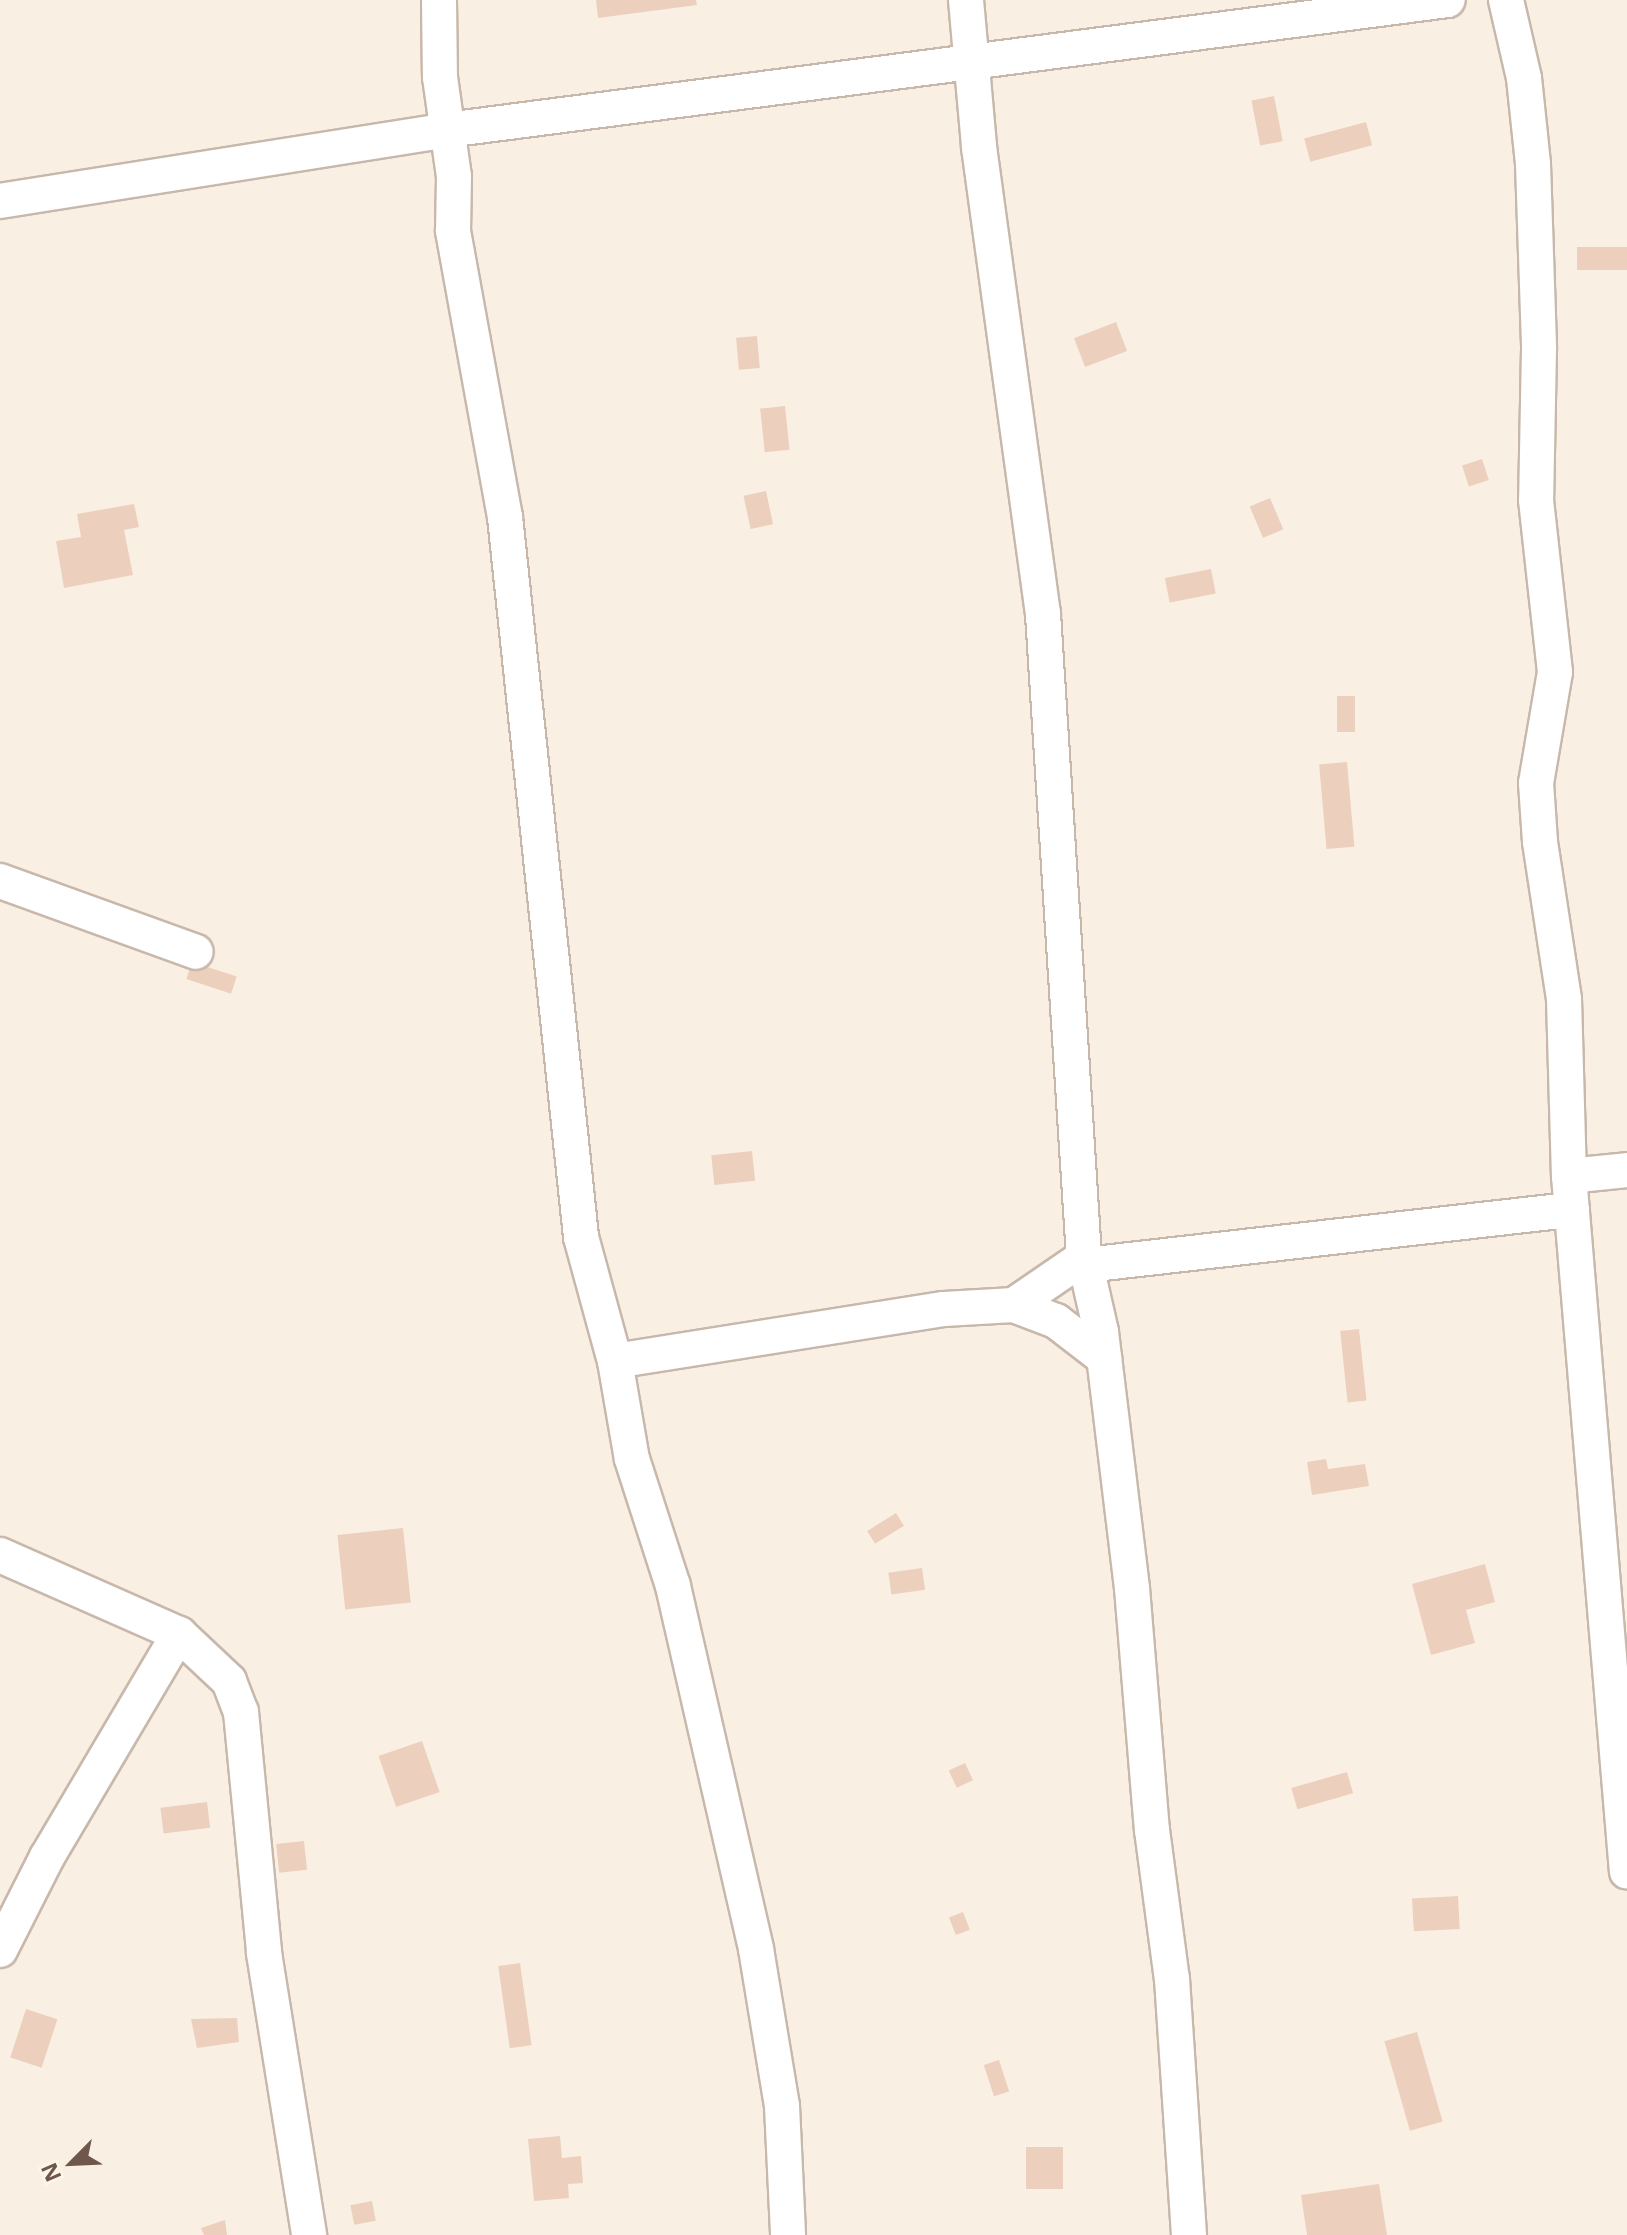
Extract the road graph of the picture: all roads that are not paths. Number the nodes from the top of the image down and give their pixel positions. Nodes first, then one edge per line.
1 (439, 0) edge
2 (966, 0) edge
3 (1448, 0) edge
4 (1506, 0) edge
5 (972, 61) junction
6 (447, 130) junction
7 (0, 201) edge
8 (0, 881) edge
9 (196, 952) dead end
10 (1627, 1170) edge
11 (1569, 1176) junction
12 (1572, 1210) junction
13 (1085, 1261) junction
14 (1014, 1305) junction
15 (1104, 1358) junction
16 (615, 1361) junction
17 (0, 1555) edge
18 (179, 1634) junction
19 (1627, 1872) edge
20 (0, 1950) edge
21 (309, 2235) edge
22 (788, 2235) edge
23 (1189, 2235) edge

1 - 6 street
2 - 5 street
3 - 5 street
4 - 11 street
5 - 6 street
5 - 13 street
6 - 7 street
6 - 16 street
8 - 9 street
10 - 11 street
11 - 12 street
12 - 13 street
12 - 19 street
13 - 14 street
13 - 15 street
14 - 15 street
14 - 16 street
15 - 23 street
16 - 22 street
17 - 18 street
18 - 20 street
18 - 21 street

